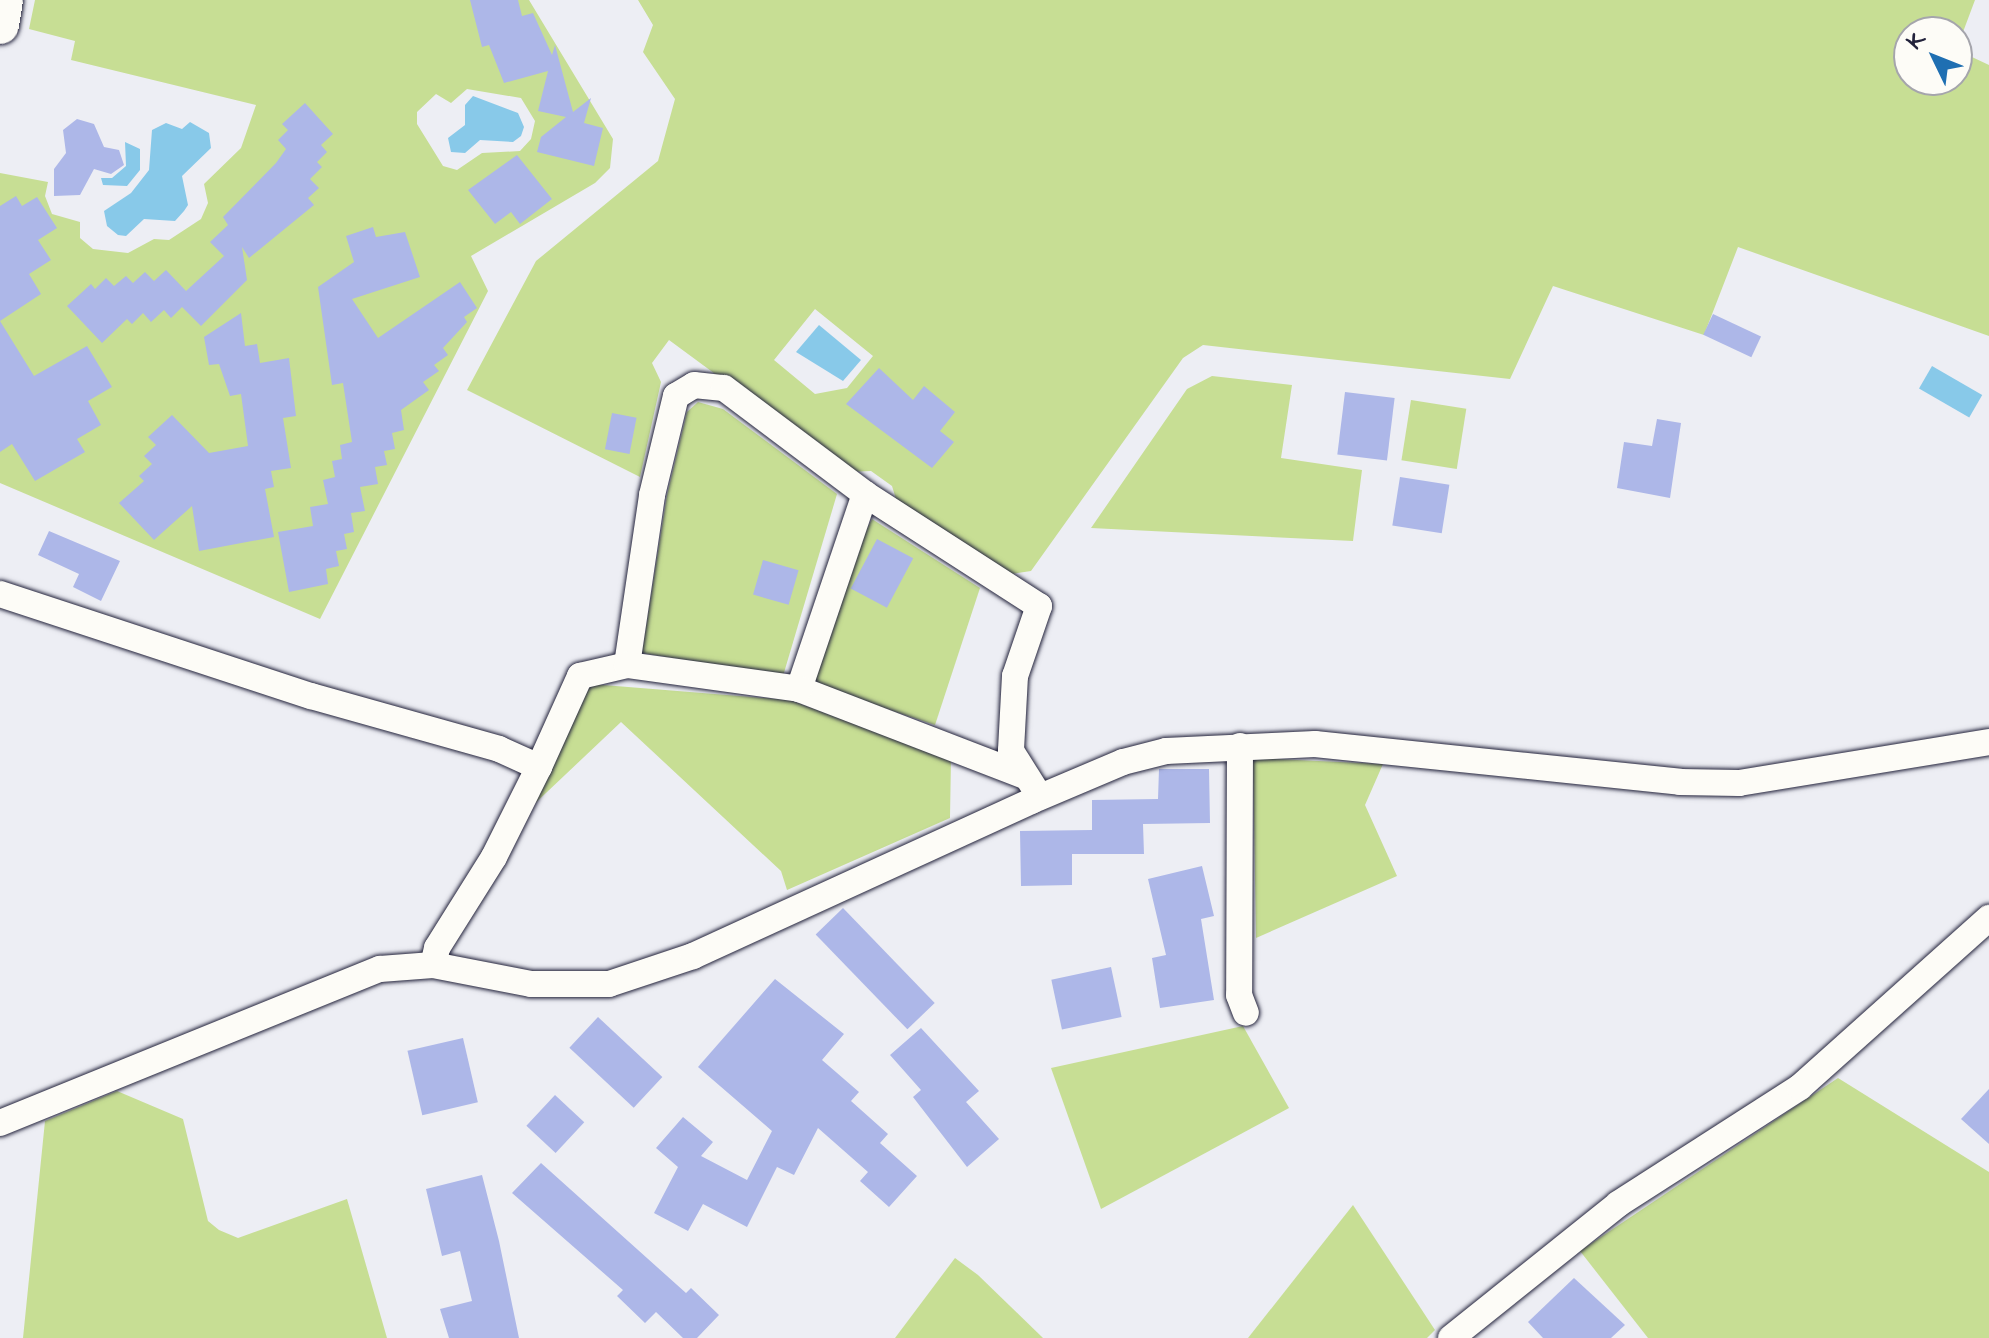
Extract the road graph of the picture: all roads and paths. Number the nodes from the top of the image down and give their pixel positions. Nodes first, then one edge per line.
1 (4, 0) edge
2 (0, 25) edge
3 (865, 494) junction
4 (0, 594) edge
5 (627, 665) junction
6 (799, 689) junction
7 (1989, 742) edge
8 (1240, 746) junction
9 (539, 767) junction
10 (1022, 775) junction
11 (1040, 797) junction
12 (1989, 918) edge
13 (433, 965) junction
14 (1246, 1013) dead end
15 (0, 1123) edge
16 (1451, 1338) edge

1 - 2 street
3 - 5 street
3 - 6 street
3 - 10 street
4 - 9 street
5 - 6 street
5 - 9 street
6 - 10 street
7 - 8 street
8 - 11 street
8 - 14 street
9 - 13 street
10 - 11 street
11 - 13 street
12 - 16 street
13 - 15 street

